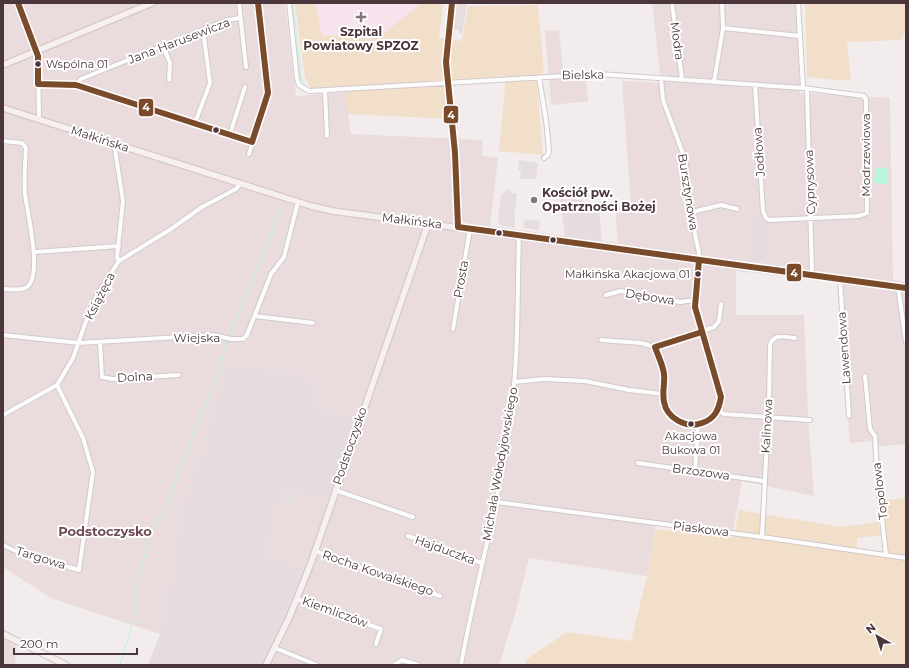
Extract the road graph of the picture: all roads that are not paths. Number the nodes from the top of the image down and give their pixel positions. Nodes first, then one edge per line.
1 (18, 3) edge
2 (238, 3) edge
3 (258, 3) edge
4 (288, 3) edge
5 (452, 3) edge
6 (672, 3) edge
7 (722, 3) edge
8 (798, 3) edge
9 (149, 4) edge
10 (240, 18) junction
11 (723, 28) junction
12 (202, 30) junction
13 (800, 36) junction
14 (163, 46) junction
15 (36, 51) junction
16 (3, 65) edge
17 (246, 67) dead end
18 (539, 78) junction
19 (662, 78) junction
20 (682, 79) junction
21 (169, 80) dead end
22 (448, 82) junction
23 (714, 82) junction
24 (38, 84) junction
25 (76, 85) junction
26 (755, 85) junction
27 (245, 87) dead end
28 (805, 89) junction
29 (325, 91) junction
30 (864, 97) joint
31 (3, 108) edge
32 (39, 119) junction
33 (195, 123) junction
34 (230, 134) junction
35 (327, 136) dead end
36 (3, 141) edge
37 (252, 142) junction
38 (114, 143) junction
39 (248, 154) dead end
40 (544, 158) dead end
41 (241, 183) junction
42 (298, 202) junction
43 (737, 209) dead end
44 (692, 212) junction
45 (811, 219) junction
46 (428, 224) junction
47 (458, 227) junction
48 (470, 229) junction
49 (519, 236) junction
50 (119, 246) junction
51 (35, 252) junction
52 (699, 260) junction
53 (120, 261) junction
54 (812, 276) junction
55 (840, 279) junction
56 (898, 287) junction
57 (906, 288) edge
58 (3, 289) edge
59 (606, 295) dead end
60 (695, 300) junction
61 (721, 304) dead end
62 (255, 316) junction
63 (313, 323) dead end
64 (453, 329) dead end
65 (702, 332) junction
66 (3, 335) edge
67 (795, 338) dead end
68 (601, 340) dead end
69 (100, 342) junction
70 (906, 342) edge
71 (79, 343) junction
72 (655, 347) junction
73 (179, 375) dead end
74 (865, 376) dead end
75 (514, 382) junction
76 (57, 385) junction
77 (663, 394) junction
78 (718, 410) junction
79 (3, 415) edge
80 (849, 416) dead end
81 (767, 417) junction
82 (810, 420) dead end
83 (698, 426) junction
84 (638, 463) dead end
85 (695, 471) junction
86 (764, 480) junction
87 (336, 490) junction
88 (496, 502) junction
89 (413, 517) dead end
90 (408, 536) dead end
91 (762, 537) junction
92 (3, 545) edge
93 (315, 551) junction
94 (886, 554) junction
95 (906, 558) edge
96 (482, 563) junction
97 (440, 596) dead end
98 (297, 599) junction
99 (3, 634) edge
100 (376, 644) dead end
101 (275, 648) junction
102 (66, 665) edge
103 (266, 665) edge
104 (317, 665) edge
105 (394, 665) edge
106 (418, 665) edge
107 (461, 665) edge

1 - 15 street
2 - 10 street
3 - 37 street
4 - 29 street, Bielska
5 - 22 street
6 - 20 street, Modra
7 - 11 street
8 - 13 street, Cyprysowa
9 - 15 main road
10 - 12 street, Jana Harusewicza
10 - 17 street
11 - 13 street
11 - 23 street
12 - 14 street, Jana Harusewicza
12 - 33 street
13 - 28 street, Cyprysowa
14 - 21 street
14 - 25 street, Jana Harusewicza
15 - 16 main road
15 - 24 street
18 - 19 street, Bielska
18 - 22 street, Bielska
18 - 40 street
19 - 20 street, Bielska
19 - 44 street, Bursztynowa
20 - 23 street, Bielska
22 - 29 street, Bielska
22 - 47 street
23 - 26 street, Bielska
24 - 25 street
24 - 32 street
25 - 33 street
26 - 28 street, Bielska
26 - 45 street, Jodłowa
27 - 34 street
28 - 30 street, Bielska
28 - 45 street, Cyprysowa
29 - 35 street
30 - 45 street, Modrzewiowa
31 - 32 main road, Małkińska
32 - 38 main road, Małkińska
33 - 34 street
34 - 37 street
36 - 51 street
37 - 39 street
38 - 41 main road, Małkińska
38 - 50 street
41 - 42 main road, Małkińska
41 - 53 street, Książęca
42 - 46 main road, Małkińska
42 - 62 street, Wiejska
43 - 44 street
44 - 52 street, Bursztynowa
45 - 54 street, Cyprysowa
46 - 47 main road, Małkińska
46 - 87 main road, Podstoczysko
47 - 48 main road, Małkińska
48 - 49 main road, Małkińska
48 - 64 street, Prosta
49 - 52 main road, Małkińska
49 - 75 street, Michała Wołodyjowskiego
50 - 51 street
50 - 53 street
51 - 58 street
52 - 54 main road, Małkińska
52 - 60 street, Bursztynowa
53 - 71 street, Książęca
54 - 55 main road, Małkińska
55 - 56 main road, Małkińska
55 - 80 street, Lawendowa
56 - 57 main road, Małkińska
56 - 70 street
59 - 60 street, Dębowa
60 - 65 street, Bursztynowa
61 - 65 street
62 - 63 street
62 - 69 street, Wiejska
65 - 72 street
65 - 78 street, Bursztynowa
66 - 71 street, Wiejska
67 - 81 street, Kalinowa
68 - 72 street
69 - 71 street, Wiejska
69 - 73 street, Dolna
71 - 76 street, Książęca
72 - 77 street
74 - 94 street, Topolowa
75 - 77 street
75 - 88 street, Michała Wołodyjowskiego
76 - 79 street, Książęca
76 - 92 street, Targowa
77 - 83 street
78 - 81 street
78 - 83 street
81 - 82 street
81 - 86 street, Kalinowa
83 - 85 street
84 - 85 street, Brzozowa
85 - 86 street, Brzozowa
86 - 91 street, Kalinowa
87 - 89 street
87 - 93 main road, Podstoczysko
88 - 91 street, Piaskowa
88 - 96 street, Michała Wołodyjowskiego
90 - 96 street, Hajduczka
91 - 94 street, Piaskowa
93 - 97 street, Rocha Kowalskiego
93 - 98 main road, Podstoczysko
94 - 95 street, Piaskowa
96 - 107 street, Michała Wołodyjowskiego
98 - 100 street, Kiemliczów
98 - 101 main road, Podstoczysko
99 - 102 main road
101 - 103 main road, Podstoczysko
101 - 104 street
105 - 106 street

